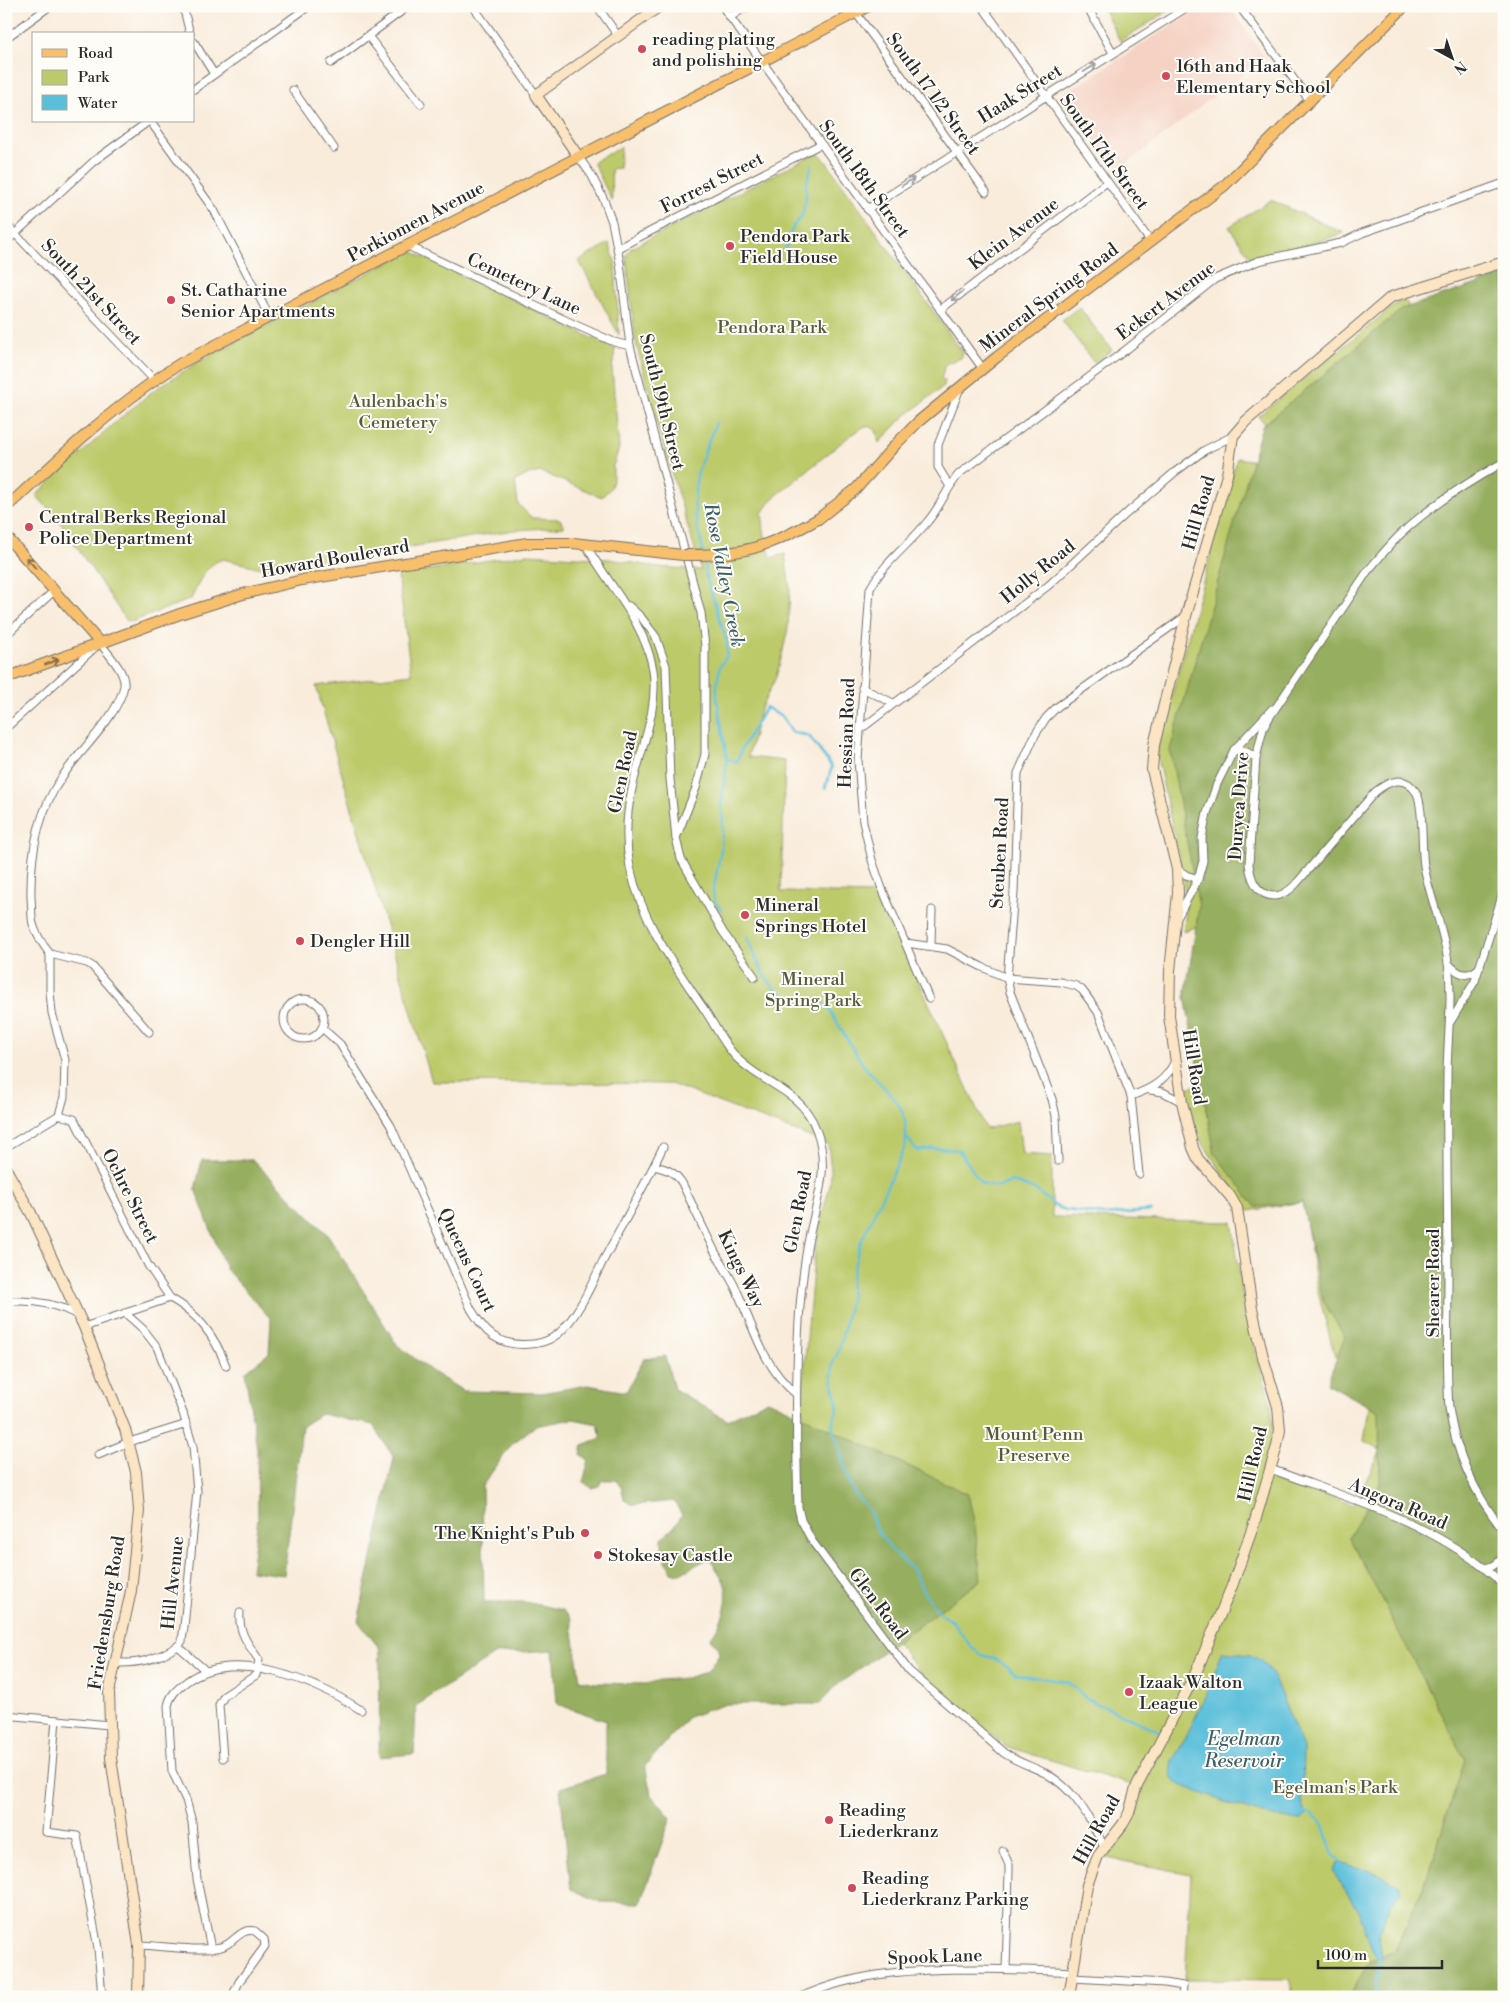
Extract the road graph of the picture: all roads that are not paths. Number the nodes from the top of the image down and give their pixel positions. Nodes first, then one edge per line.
1 (50, 6) edge
2 (183, 6) edge
3 (309, 6) edge
4 (473, 6) edge
5 (597, 6) edge
6 (660, 6) edge
7 (722, 6) edge
8 (748, 6) edge
9 (869, 6) edge
10 (982, 6) edge
11 (1087, 6) edge
12 (1189, 6) edge
13 (1240, 6) edge
14 (1405, 6) edge
15 (406, 8) dead end
16 (856, 12) junction
17 (730, 17) junction
18 (190, 32) edge
19 (368, 36) junction
20 (618, 36) junction
21 (6, 38) edge
22 (195, 44) edge
23 (1113, 53) junction
24 (762, 61) junction
25 (331, 63) dead end
26 (214, 74) junction
27 (195, 88) edge
28 (293, 90) dead end
29 (536, 95) junction
30 (1045, 96) junction
31 (1310, 101) junction
32 (421, 104) dead end
33 (149, 122) edge
34 (151, 122) edge
35 (821, 144) junction
36 (334, 148) dead end
37 (956, 152) junction
38 (578, 156) junction
39 (1108, 182) junction
40 (1504, 183) edge
41 (986, 192) dead end
42 (867, 208) junction
43 (6, 224) edge
44 (15, 234) junction
45 (1150, 241) junction
46 (6, 242) edge
47 (406, 245) junction
48 (618, 248) junction
49 (1504, 262) edge
50 (940, 310) junction
51 (269, 316) junction
52 (630, 346) junction
53 (982, 369) junction
54 (154, 380) junction
55 (960, 388) junction
56 (1233, 436) junction
57 (1504, 462) edge
58 (960, 473) joint
59 (949, 485) junction
60 (6, 508) edge
61 (6, 536) edge
62 (586, 545) junction
63 (683, 556) joint
64 (55, 590) junction
65 (625, 603) junction
66 (1186, 616) junction
67 (6, 635) edge
68 (100, 643) junction
69 (6, 678) edge
70 (862, 688) junction
71 (1281, 700) junction
72 (893, 703) junction
73 (6, 728) edge
74 (861, 729) junction
75 (1234, 750) junction
76 (1256, 758) junction
77 (676, 838) junction
78 (1177, 869) junction
79 (1198, 879) junction
80 (1504, 890) edge
81 (932, 910) dead end
82 (1177, 919) junction
83 (906, 943) junction
84 (932, 945) junction
85 (50, 954) junction
86 (1448, 962) junction
87 (1481, 966) junction
88 (755, 977) dead end
89 (1007, 978) junction
90 (928, 998) dead end
91 (1450, 1021) junction
92 (322, 1028) junction
93 (149, 1032) dead end
94 (1175, 1061) junction
95 (1150, 1090) junction
96 (1131, 1096) junction
97 (1182, 1102) junction
98 (59, 1115) junction
99 (6, 1147) edge
100 (663, 1147) dead end
101 (1058, 1161) dead end
102 (654, 1166) junction
103 (6, 1169) edge
104 (1139, 1174) dead end
105 (170, 1298) junction
106 (6, 1302) edge
107 (124, 1314) junction
108 (78, 1315) junction
109 (84, 1327) junction
110 (226, 1366) dead end
111 (796, 1394) junction
112 (187, 1424) junction
113 (129, 1442) junction
114 (98, 1454) dead end
115 (1271, 1469) junction
116 (1504, 1531) edge
117 (1504, 1558) edge
118 (1485, 1568) junction
119 (1504, 1585) edge
120 (240, 1612) dead end
121 (178, 1646) junction
122 (114, 1663) junction
123 (258, 1668) junction
124 (205, 1670) junction
125 (361, 1710) dead end
126 (6, 1715) edge
127 (56, 1720) junction
128 (109, 1725) junction
129 (223, 1758) dead end
130 (1104, 1847) junction
131 (1003, 1851) dead end
132 (139, 1945) junction
133 (211, 1949) junction
134 (1006, 1969) junction
135 (1072, 1975) junction
136 (102, 1997) edge
137 (138, 1997) edge
138 (232, 1997) edge
139 (801, 1997) edge
140 (1070, 1997) edge
141 (1182, 1997) edge

1 - 21 street
2 - 18 street
3 - 26 street
4 - 29 street, South 19th Street
5 - 20 street
6 - 20 street
7 - 17 street, South 18th Street
8 - 17 street
9 - 16 main road, Perkiomen Avenue
10 - 30 street, South 17th Street
11 - 23 street
12 - 23 street, Haak Street
13 - 31 street
14 - 31 main road, Mineral Spring Road
15 - 19 street
16 - 24 main road, Perkiomen Avenue
16 - 37 street, South 17 1/2 Street
17 - 24 street, South 18th Street
19 - 25 street
19 - 32 street
20 - 29 street
22 - 26 street
30 -> 23 street, Haak Street
24 - 35 street, South 18th Street
24 - 38 main road, Perkiomen Avenue
26 - 27 street
28 - 36 street
29 - 38 street, South 19th Street
30 - 37 street, Haak Street
30 - 39 street, South 17th Street
31 - 45 main road, Mineral Spring Road
33 - 44 street
34 - 51 street
35 - 42 street, South 18th Street
35 - 48 street, Forrest Street
37 - 41 street, South 17 1/2 Street
42 -> 37 street, Haak Street
38 - 47 main road, Perkiomen Avenue
38 - 48 street, South 19th Street
39 - 45 street, South 17th Street
39 -> 50 street, Klein Avenue
40 - 58 street, Eckert Avenue
42 - 50 street, South 18th Street
43 - 44 street, South 21st Street
44 - 46 street
44 - 54 street, South 21st Street
45 - 53 main road, Mineral Spring Road
47 - 51 main road, Perkiomen Avenue
47 - 52 street, Cemetery Lane
48 - 52 street, South 19th Street
49 - 56 street
50 - 53 street, South 18th Street
51 - 54 main road, Perkiomen Avenue
52 - 77 street, South 19th Street
53 - 55 main road, Mineral Spring Road
54 - 60 main road, Perkiomen Avenue
55 - 59 street
55 - 63 main road, Mineral Spring Road, bridge
56 - 66 street, Hill Road
56 - 72 street, Holly Road
57 - 71 street, Duryea Drive
58 - 59 street, Hessian Road
59 - 70 street, Hessian Road
64 -> 61 main road
62 - 63 main road, Howard Boulevard
62 - 65 street, Glen Road
62 - 68 main road, Howard Boulevard
64 - 67 street
64 - 68 main road
65 - 77 street
65 - 111 street, Glen Road
66 - 78 street, Hill Road
66 - 89 street, Steuben Road
69 -> 68 main road, Howard Boulevard
68 - 73 street
68 - 85 street
70 - 72 street
70 - 74 street, Hessian Road
71 - 75 street, Hill Road
71 - 76 street, Duryea Drive
72 - 74 street, Holly Road
74 - 83 street, Hessian Road
75 - 76 street
75 - 79 street, Hill Road
76 - 86 street, Duryea Drive
77 - 88 street
78 - 79 street
78 - 82 street, Hill Road
79 - 82 street, Hill Road
80 - 87 street
81 - 84 street
82 - 94 street, Hill Road
83 - 84 street
83 - 90 street, Hessian Road
84 - 89 street
85 - 93 street
85 - 98 street
86 - 87 street
86 - 91 street, Duryea Drive
87 - 91 street
89 - 96 street
89 - 101 street, Steuben Road
91 - 116 street, Shearer Road
92 - 92 street
92 - 102 street, Queens Court
94 - 95 street
94 - 97 street, Hill Road
95 - 96 street
95 - 97 street
96 - 104 street
97 - 115 street, Hill Road
98 - 99 street
98 - 105 street, Ochre Street
100 - 102 street, Queens Court
102 - 111 street, Kings Way
103 - 108 street, Friedensburg Road
105 - 107 street
105 - 110 street
106 - 108 street
107 - 109 street
107 - 112 street, Hill Avenue
108 - 109 street, Friedensburg Road
109 - 113 street, Friedensburg Road
111 - 130 street, Glen Road
112 - 113 street
112 - 121 street, Hill Avenue
113 - 114 street
113 - 122 street, Friedensburg Road
115 - 118 street, Angora Road
115 - 130 street, Hill Road
117 - 118 street
118 - 119 street, Angora Road
120 - 123 street
121 - 122 street
121 - 124 street, Hill Avenue
122 - 128 street, Friedensburg Road
123 - 124 street
123 - 125 street
123 - 129 street
124 - 133 street
126 - 127 street
127 - 128 street
127 - 136 street
128 - 132 street, Friedensburg Road
130 - 135 street, Hill Road
131 - 134 street
132 - 133 street
132 - 137 street, Friedensburg Road
133 - 138 street
134 - 135 street, Spook Lane
134 - 139 street, Spook Lane
135 - 140 street, Hill Road
135 - 141 street, Spook Lane

